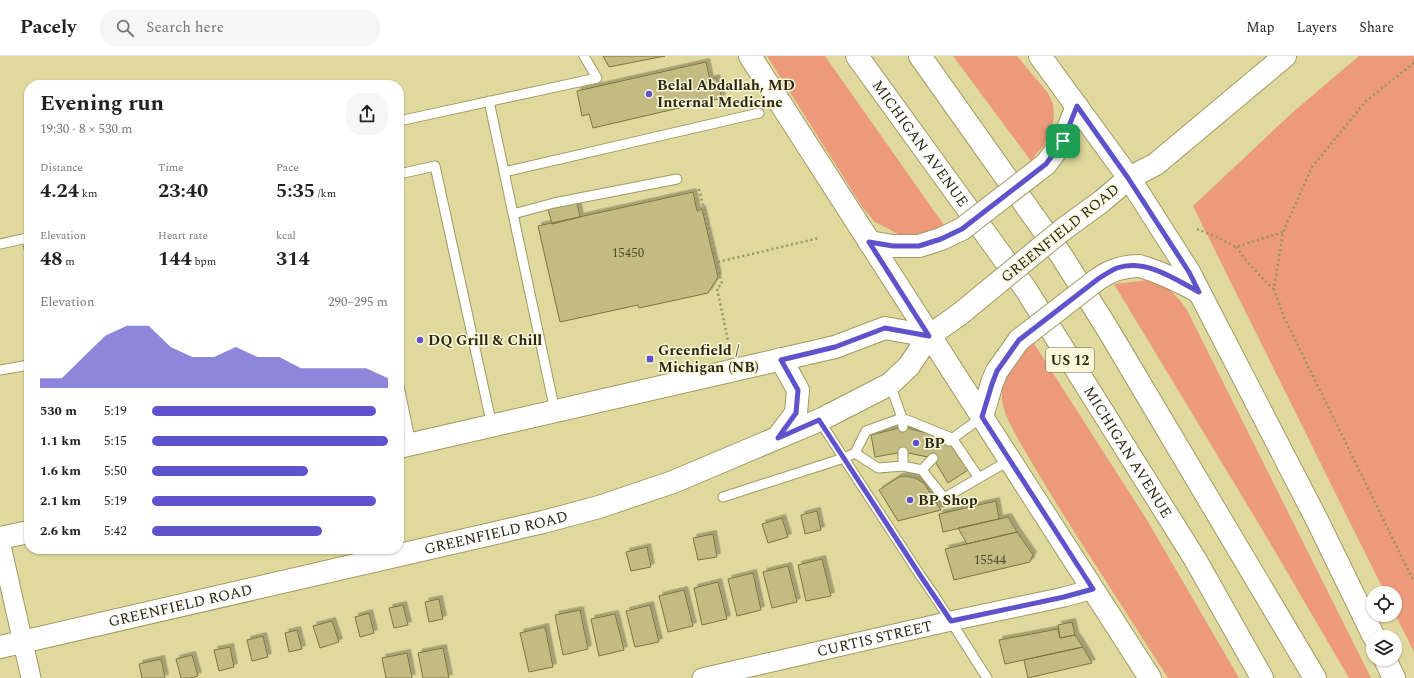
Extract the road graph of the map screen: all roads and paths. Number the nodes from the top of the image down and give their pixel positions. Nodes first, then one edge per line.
1 (584, 56) edge
2 (750, 56) edge
3 (857, 56) edge
4 (920, 56) edge
5 (1040, 56) edge
6 (1285, 56) edge
7 (1414, 63) edge
8 (489, 100) junction
9 (1077, 106) junction
10 (759, 114) dead end
11 (404, 121) edge
12 (504, 172) junction
13 (404, 173) edge
14 (1128, 178) junction
15 (677, 179) dead end
16 (699, 190) dead end
17 (513, 214) junction
18 (1197, 229) dead end
19 (1283, 232) junction
20 (819, 238) dead end
21 (24, 239) edge
22 (869, 242) junction
23 (0, 244) edge
24 (1236, 247) junction
25 (718, 262) dead end
26 (1274, 290) junction
27 (1199, 292) junction
28 (929, 336) junction
29 (728, 341) dead end
30 (781, 360) junction
31 (24, 366) edge
32 (0, 370) edge
33 (890, 384) junction
34 (555, 411) junction
35 (982, 417) junction
36 (819, 420) junction
37 (903, 423) junction
38 (492, 426) junction
39 (404, 436) edge
40 (778, 438) junction
41 (950, 440) junction
42 (405, 446) edge
43 (903, 452) dead end
44 (855, 453) junction
45 (844, 458) junction
46 (933, 458) dead end
47 (1010, 460) junction
48 (903, 466) junction
49 (922, 470) junction
50 (979, 478) junction
51 (723, 497) dead end
52 (24, 533) edge
53 (0, 540) edge
54 (402, 554) edge
55 (404, 554) edge
56 (1414, 582) edge
57 (1093, 589) junction
58 (951, 621) junction
59 (1371, 630) edge
60 (23, 642) junction
61 (0, 647) edge
62 (1388, 666) edge
63 (31, 678) edge
64 (702, 678) edge
65 (987, 678) edge
66 (1150, 678) edge
67 (1262, 678) edge
68 (1315, 678) edge
69 (1394, 678) edge

1 - 8 lane
2 - 22 main road
3 - 67 main road, MICHIGAN AVENUE / US 12
4 - 68 main road, US 12
5 - 9 main road
6 - 14 main road, GREENFIELD ROAD
7 - 19 path
8 - 11 lane
8 - 12 lane
9 - 14 main road
9 - 22 main road, bridge
10 - 12 lane
12 - 17 lane
13 - 38 lane
14 - 27 main road
14 - 28 main road, GREENFIELD ROAD, bridge
15 - 17 lane
16 - 29 path
17 - 34 lane
18 - 24 path
19 - 24 path
19 - 26 path
20 - 25 path
21 - 23 lane
22 - 28 main road
24 - 26 path
26 - 56 path
27 - 35 main road, bridge
27 - 59 main road
28 - 30 main road
28 - 33 main road, GREENFIELD ROAD
28 - 35 main road
30 - 34 main road
30 - 40 main road
31 - 32 lane
33 - 36 main road, GREENFIELD ROAD
33 - 37 lane
34 - 38 main road
35 - 41 lane
35 - 47 main road
36 - 40 main road, GREENFIELD ROAD
36 - 45 lane
37 - 41 lane
37 - 44 lane
38 - 42 main road
39 - 42 lane
40 - 55 main road, GREENFIELD ROAD
41 - 50 lane
43 - 48 lane
44 - 45 lane
44 - 48 lane
45 - 51 lane
45 - 58 lane
46 - 49 lane
47 - 50 lane
47 - 57 main road
48 - 49 lane
49 - 50 lane
52 - 53 main road
53 - 60 street
54 - 60 main road, GREENFIELD ROAD
57 - 58 street, CURTIS STREET
57 - 66 main road
58 - 64 street, CURTIS STREET
58 - 65 lane
60 - 61 main road, GREENFIELD ROAD
60 - 63 street
62 - 69 main road

